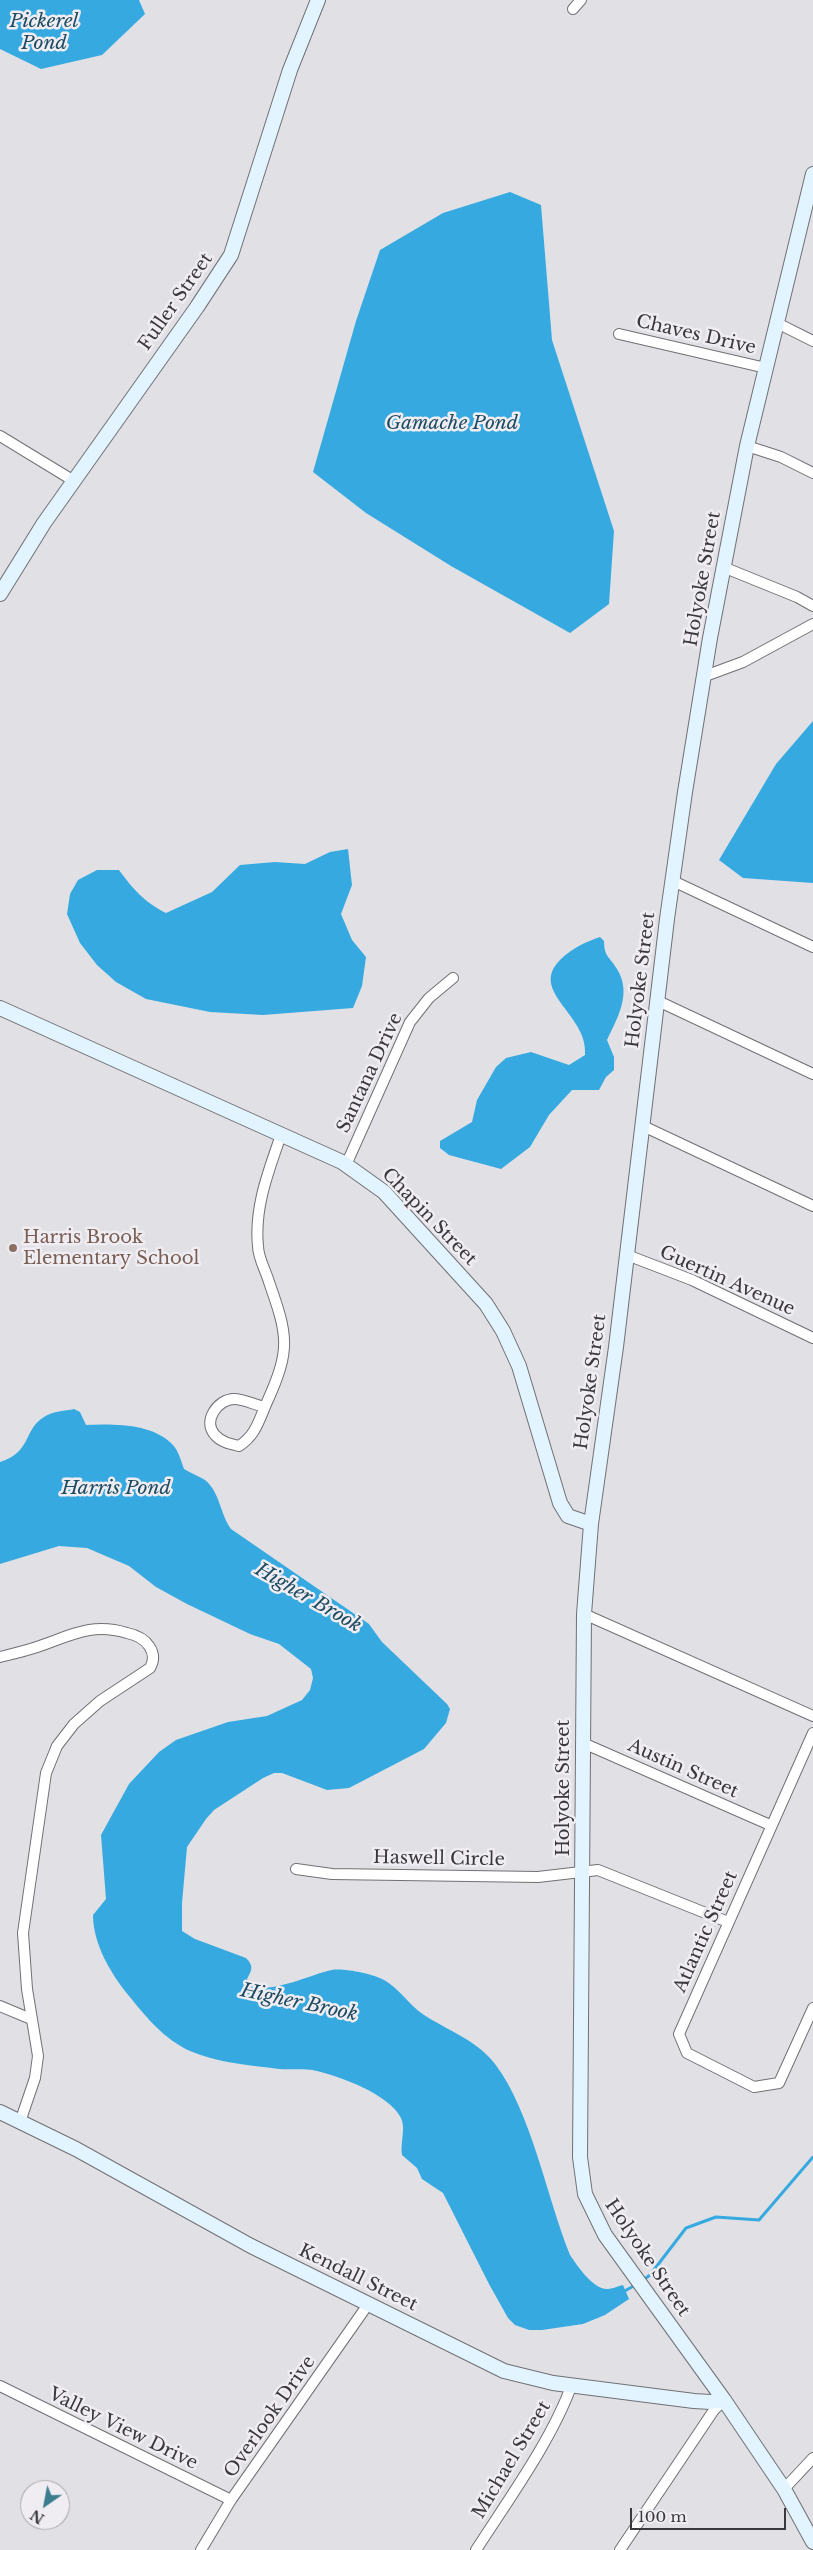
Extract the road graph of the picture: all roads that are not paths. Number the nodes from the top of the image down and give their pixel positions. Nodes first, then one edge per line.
1 (318, 0) edge
2 (581, 0) edge
3 (573, 9) dead end
4 (813, 174) edge
5 (808, 214) edge
6 (777, 323) junction
7 (619, 334) dead end
8 (813, 341) edge
9 (766, 368) junction
10 (0, 436) edge
11 (747, 446) junction
12 (813, 473) edge
13 (74, 481) junction
14 (723, 568) junction
15 (2, 584) edge
16 (813, 606) edge
17 (813, 624) edge
18 (705, 676) junction
19 (673, 881) junction
20 (813, 947) edge
21 (453, 978) dead end
22 (658, 1001) junction
23 (0, 1008) edge
24 (813, 1074) edge
25 (643, 1126) junction
26 (282, 1135) junction
27 (346, 1165) junction
28 (813, 1206) edge
29 (627, 1255) junction
30 (813, 1338) edge
31 (265, 1407) junction
32 (591, 1524) junction
33 (584, 1614) junction
34 (0, 1657) edge
35 (813, 1716) edge
36 (813, 1733) edge
37 (583, 1743) junction
38 (770, 1825) junction
39 (296, 1869) dead end
40 (582, 1871) junction
41 (728, 1922) junction
42 (0, 2006) edge
43 (813, 2008) edge
44 (30, 2019) junction
45 (0, 2112) edge
46 (20, 2122) junction
47 (369, 2304) junction
48 (572, 2384) junction
49 (0, 2386) edge
50 (724, 2400) junction
51 (813, 2458) edge
52 (784, 2489) junction
53 (231, 2500) junction
54 (813, 2542) edge
55 (201, 2550) edge
56 (476, 2550) edge
57 (620, 2550) edge

1 - 13 main road, Fuller Street
2 - 3 street
4 - 5 main road, Holyoke Street
5 - 6 main road, Holyoke Street
6 - 8 street
6 - 9 main road, Holyoke Street
7 - 9 street, Chaves Drive
9 - 11 main road, Holyoke Street
10 - 13 street
11 - 12 street
11 - 14 main road, Holyoke Street
13 - 15 main road, Fuller Street
14 - 16 street
14 - 18 main road, Holyoke Street
17 - 18 street
18 - 19 main road, Holyoke Street
19 - 20 street
19 - 22 main road, Holyoke Street
21 - 27 street, Santana Drive
22 - 24 street
22 - 25 main road, Holyoke Street
23 - 26 main road, Chapin Street
25 - 28 street
25 - 29 main road, Holyoke Street
26 - 27 main road, Chapin Street
26 - 31 street
27 - 32 main road, Chapin Street
29 - 30 street, Guertin Avenue
29 - 32 main road, Holyoke Street
31 - 31 street
32 - 33 main road, Holyoke Street
33 - 35 street
33 - 37 main road, Holyoke Street
34 - 44 street
36 - 38 street, Atlantic Street
37 - 38 street, Austin Street
37 - 40 main road, Holyoke Street
38 - 41 street, Atlantic Street
39 - 40 street, Haswell Circle
40 - 41 street, Haswell Circle
40 - 50 main road, Holyoke Street
41 - 43 street, Atlantic Street
42 - 44 street
44 - 46 street
45 - 46 main road, Kendall Street
46 - 47 main road, Kendall Street
47 - 48 main road, Kendall Street
47 - 53 street, Overlook Drive
48 - 50 main road, Kendall Street
48 - 56 street, Michael Street
49 - 53 street, Valley View Drive
50 - 52 main road, Holyoke Street
50 - 57 street
51 - 52 street
52 - 54 main road, Holyoke Street
53 - 55 street, Overlook Drive

